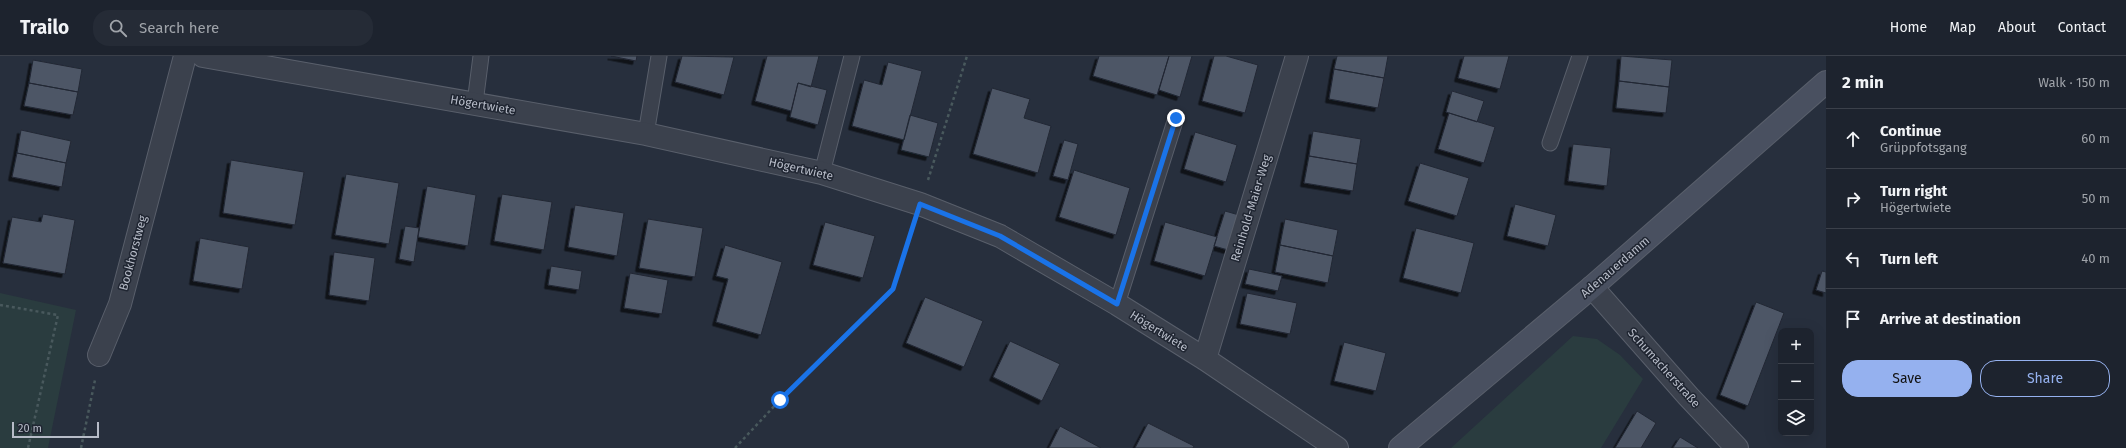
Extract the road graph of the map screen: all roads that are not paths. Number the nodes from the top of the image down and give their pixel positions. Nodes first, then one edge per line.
1 (185, 56) edge
2 (203, 56) edge
3 (481, 56) edge
4 (659, 56) edge
5 (852, 56) edge
6 (1297, 56) edge
7 (1580, 56) edge
8 (1826, 82) edge
9 (475, 103) junction
10 (1176, 118) dead end
11 (646, 134) junction
12 (1550, 143) dead end
13 (822, 173) junction
14 (1592, 287) junction
15 (1117, 304) junction
16 (99, 355) road end
17 (1205, 359) junction
18 (1337, 448) edge
19 (1400, 448) edge
20 (1738, 448) edge

1 - 16 street, Bookhorstweg
2 - 9 street, Högertwiete
3 - 9 lane
4 - 11 lane
5 - 13 lane
6 - 17 street, Reinhold-Maier-Weg
7 - 12 lane
8 - 14 street, Adenauerdamm
9 - 11 street, Högertwiete
10 - 15 lane
11 - 13 street, Högertwiete
13 - 15 street, Högertwiete
14 - 19 street, Adenauerdamm
14 - 20 street, Schumacherstraße
15 - 17 street, Högertwiete
17 - 18 street, Högertwiete

